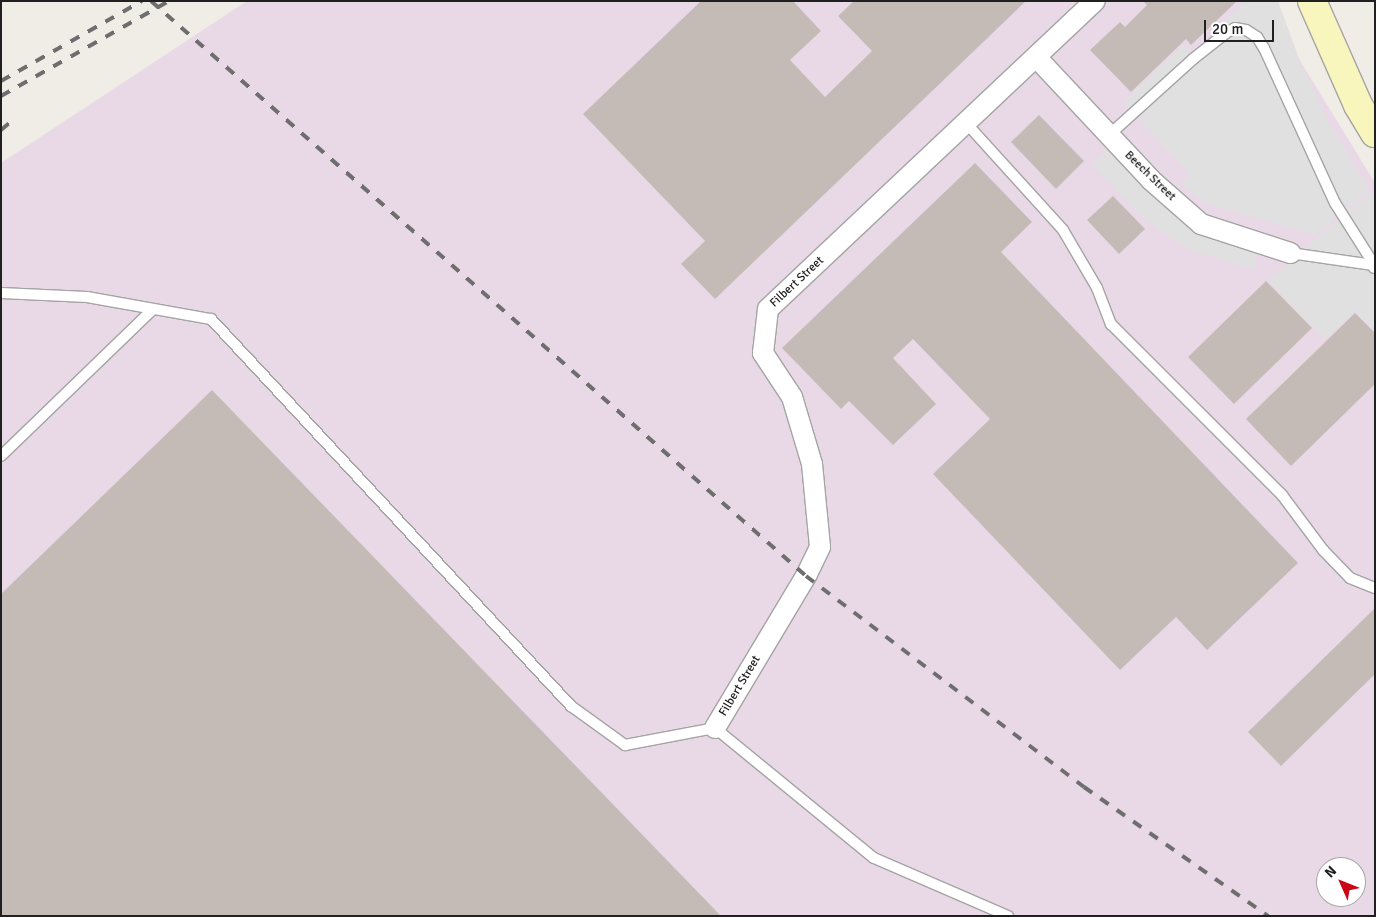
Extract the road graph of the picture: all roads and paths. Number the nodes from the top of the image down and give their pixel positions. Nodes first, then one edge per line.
1 (1095, 1) edge
2 (1314, 4) edge
3 (1036, 58) junction
4 (966, 124) junction
5 (1375, 133) edge
6 (1109, 135) junction
7 (1290, 252) joint
8 (1374, 266) edge
9 (1, 293) edge
10 (153, 309) junction
11 (1, 456) edge
12 (1375, 588) edge
13 (715, 728) junction
14 (1008, 916) edge

1 - 3 street, Filbert Street
2 - 5 main road
3 - 4 street, Filbert Street
3 - 6 street, Beech Street
4 - 12 lane
4 - 13 street, Filbert Street
6 - 7 street, Beech Street
6 - 8 lane
7 - 8 lane
9 - 10 lane
10 - 11 lane
10 - 13 lane
13 - 14 lane

